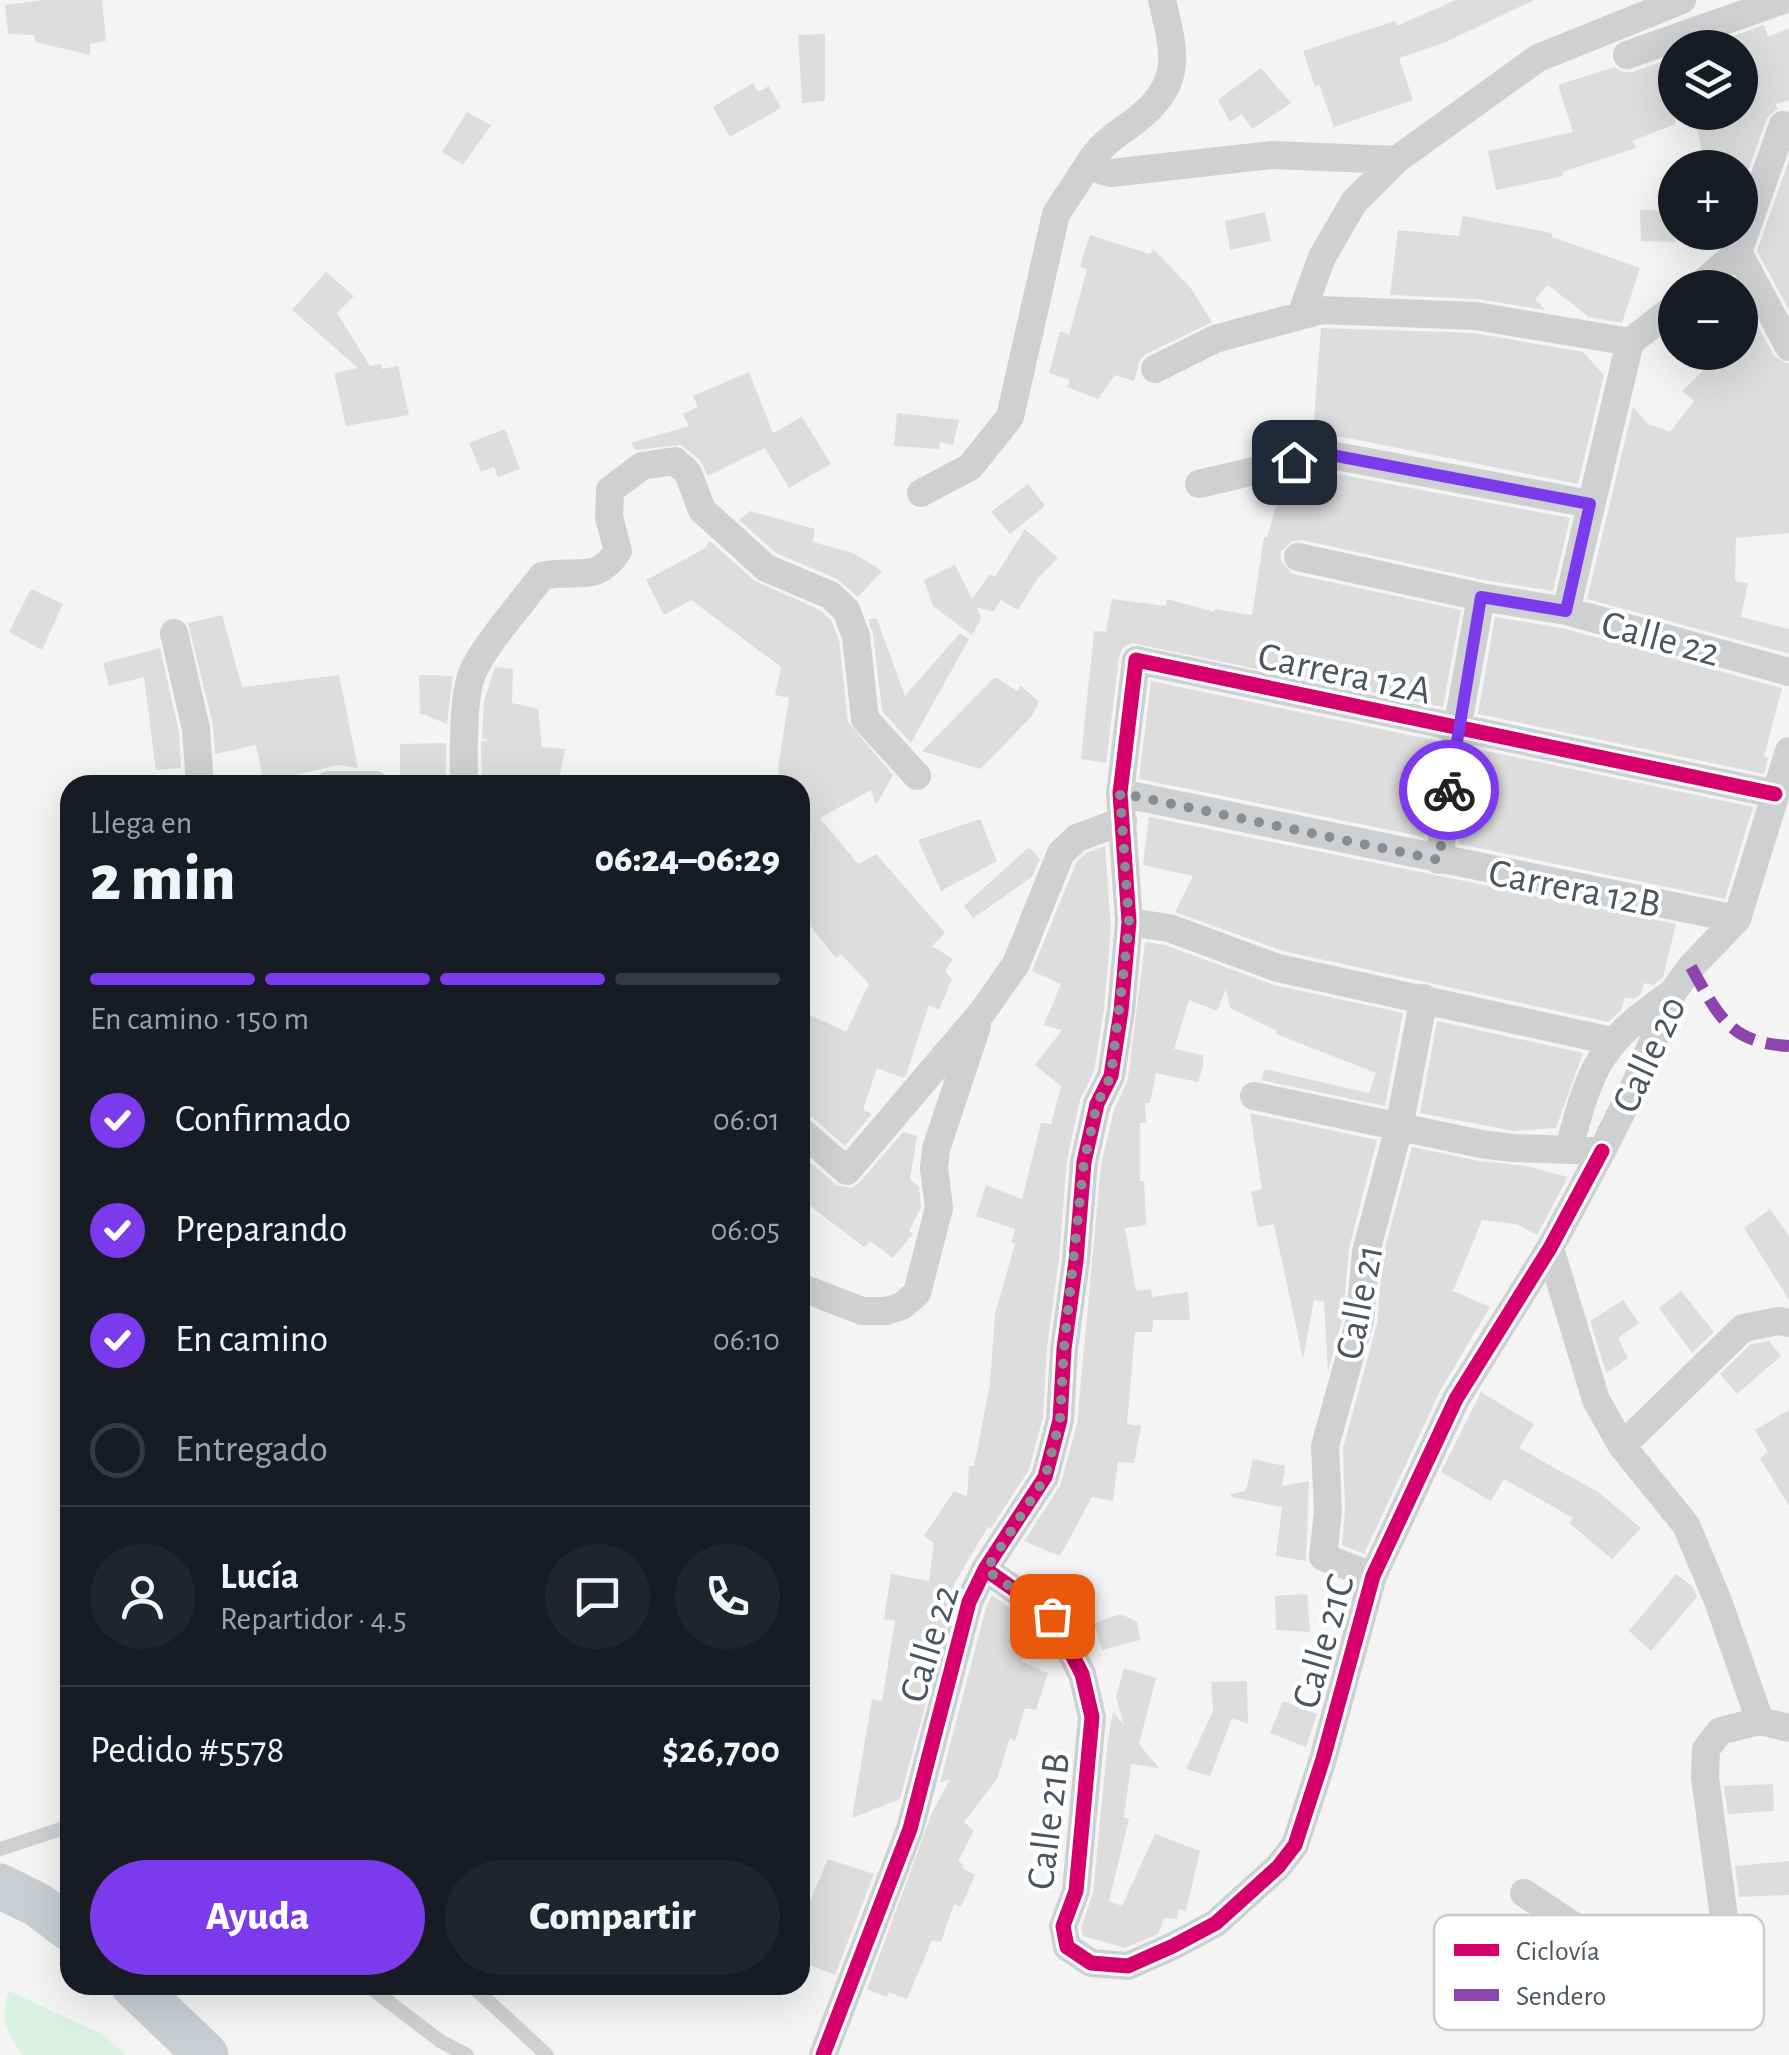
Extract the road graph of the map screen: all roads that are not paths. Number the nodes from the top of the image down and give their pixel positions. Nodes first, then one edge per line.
1 (1162, 0) edge
2 (1682, 0) edge
3 (1783, 0) edge
4 (1626, 54) dead end
5 (1783, 125) dead end
6 (1092, 159) junction
7 (1396, 160) junction
8 (1738, 252) junction
9 (1718, 270) edge
10 (1301, 315) junction
11 (1658, 320) edge
12 (1630, 342) junction
13 (1789, 347) edge
14 (1156, 369) dead end
15 (1199, 484) dead end
16 (920, 493) dead end
17 (1590, 504) junction
18 (1298, 557) dead end
19 (1481, 597) junction
20 (1566, 611) junction
21 (174, 633) dead end
22 (1136, 660) joint
23 (1789, 672) edge
24 (1457, 729) junction
25 (1789, 751) edge
26 (199, 775) edge
27 (464, 775) edge
28 (917, 776) dead end
29 (1775, 794) junction
30 (1122, 807) junction
31 (1789, 823) edge
32 (1762, 835) junction
33 (1439, 860) junction
34 (1737, 920) junction
35 (1129, 922) junction
36 (1674, 992) junction
37 (1424, 998) junction
38 (983, 1011) junction
39 (1611, 1041) junction
40 (1254, 1096) dead end
41 (1399, 1127) junction
42 (810, 1139) edge
43 (1569, 1148) junction
44 (1602, 1151) junction
45 (1550, 1248) junction
46 (810, 1292) edge
47 (1786, 1327) edge
48 (1622, 1446) junction
49 (986, 1570) junction
50 (1372, 1576) junction
51 (1760, 1720) junction
52 (1789, 1728) edge
53 (60, 1829) edge
54 (0, 1849) edge
55 (0, 1886) edge
56 (1524, 1893) dead end
57 (1557, 1915) edge
58 (1724, 1915) edge
59 (60, 1921) edge
60 (1091, 1963) joint
61 (145, 1995) edge
62 (381, 1995) edge
63 (482, 1995) edge
64 (189, 2030) edge
65 (467, 2055) edge
66 (547, 2055) edge
67 (824, 2055) edge

1 - 6 street
2 - 7 street
3 - 4 street
5 - 8 street
6 - 7 street
6 - 16 street
7 - 10 street
8 - 9 street
8 - 13 street
10 - 12 street
10 - 14 street
11 - 12 street
12 - 17 street
15 - 17 street
17 - 20 street
18 - 19 street, Calle 22
19 - 20 street, Calle 22
19 - 24 street
20 - 23 street, Calle 22
21 - 26 street
22 - 24 street, Carrera 12A
22 - 30 street, Calle 22
24 - 29 street, Carrera 12A
24 - 33 street
25 - 29 street, Calle 20
27 - 28 street
29 - 32 street, Calle 20
30 - 33 street, Carrera 12B
30 - 35 street, Calle 22
30 - 38 street
31 - 32 street
32 - 34 street, Calle 20
33 - 34 street, Carrera 12B
34 - 36 street, Calle 20
35 - 37 street
35 - 49 street, Calle 22
36 - 39 street
36 - 44 street, Calle 20
37 - 39 street
37 - 41 street, Calle 21
38 - 42 street
38 - 46 street
39 - 43 street
40 - 41 street, Calle 20
41 - 43 street, Calle 20
41 - 50 street, Calle 21
43 - 44 street, Calle 20
44 - 45 street, Calle 21C
45 - 48 street
45 - 50 street, Calle 21C
47 - 48 street
48 - 51 street
49 - 60 street, Calle 21B
49 - 67 street, Calle 22
50 - 60 street, Calle 21C
51 - 52 street
51 - 58 street
53 - 54 lane
55 - 59 main road
56 - 57 street
61 - 64 main road
62 - 65 lane
63 - 66 lane

